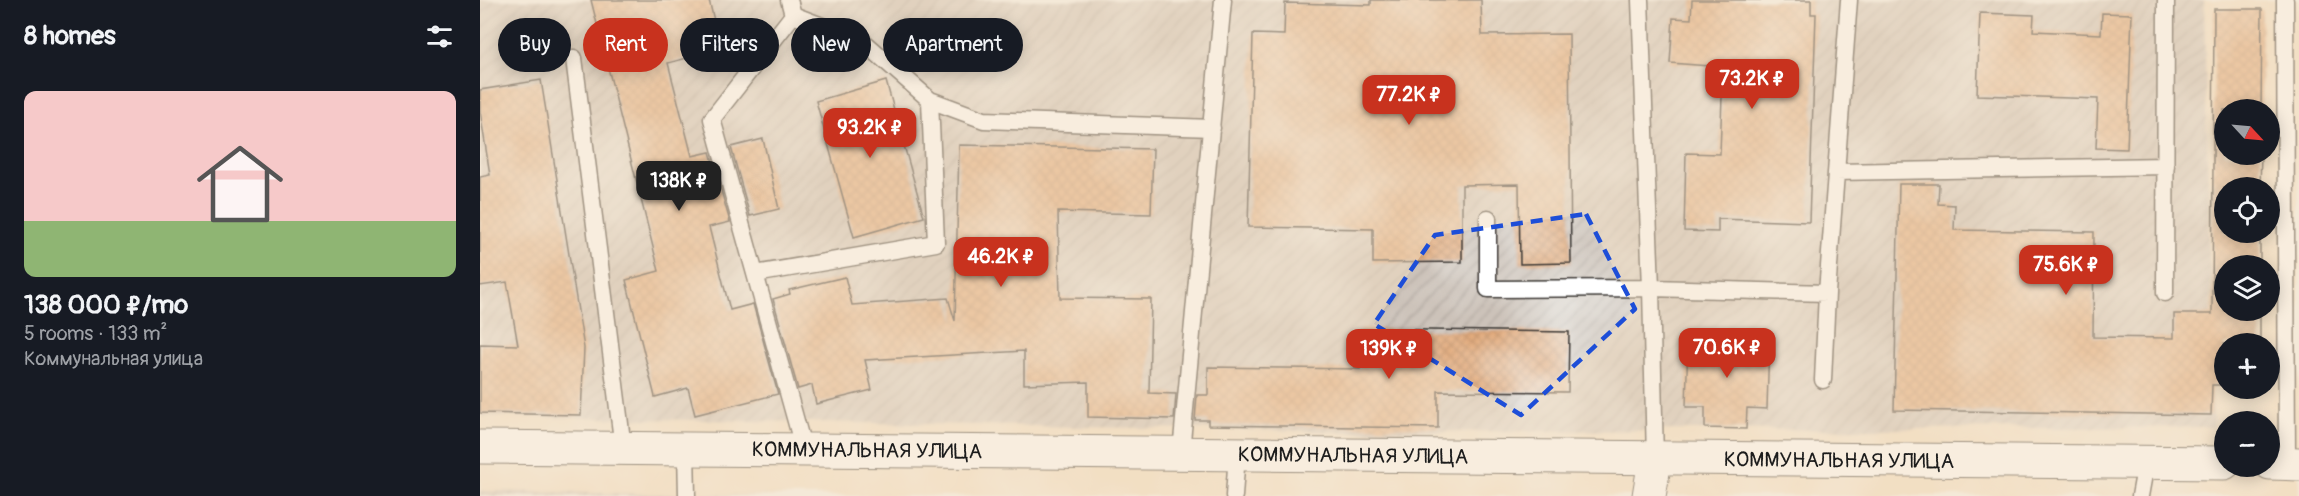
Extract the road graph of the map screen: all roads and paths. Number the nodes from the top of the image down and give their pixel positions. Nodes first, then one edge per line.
1 (1223, 0) edge
2 (1640, 0) edge
3 (1849, 0) edge
4 (2166, 0) edge
5 (2285, 0) edge
6 (791, 8) edge
7 (574, 58) dead end
8 (930, 100) junction
9 (1212, 128) junction
10 (2166, 166) junction
11 (1836, 172) junction
12 (1488, 218) dead end
13 (755, 274) junction
14 (1651, 288) junction
15 (1827, 293) junction
16 (2165, 293) dead end
17 (1823, 380) dead end
18 (480, 447) edge
19 (623, 448) junction
20 (686, 448) junction
21 (804, 450) junction
22 (1181, 453) junction
23 (1238, 453) junction
24 (1655, 460) junction
25 (2146, 463) junction
26 (2214, 463) edge
27 (2285, 463) edge
28 (687, 496) edge
29 (1234, 496) edge
30 (1649, 496) edge
31 (2140, 496) edge

1 - 9 lane
2 - 14 lane
3 - 11 lane
4 - 10 lane
5 - 27 lane
6 - 8 lane
6 - 13 lane
7 - 19 lane
8 - 9 lane
8 - 13 lane
9 - 22 lane
10 - 11 lane
10 - 16 lane
11 - 15 lane
12 - 14 lane
13 - 21 lane
14 - 15 lane
14 - 24 lane
15 - 17 lane
18 - 19 street, КОММУНАЛЬНАЯ УЛИЦА
19 - 20 street, КОММУНАЛЬНАЯ УЛИЦА
20 - 21 street, КОММУНАЛЬНАЯ УЛИЦА
20 - 28 lane
21 - 22 street, КОММУНАЛЬНАЯ УЛИЦА
22 - 23 street, КОММУНАЛЬНАЯ УЛИЦА
23 - 24 street, КОММУНАЛЬНАЯ УЛИЦА
23 - 29 lane
24 - 25 street, КОММУНАЛЬНАЯ УЛИЦА
24 - 30 street
25 - 26 street, КОММУНАЛЬНАЯ УЛИЦА
25 - 31 lane

